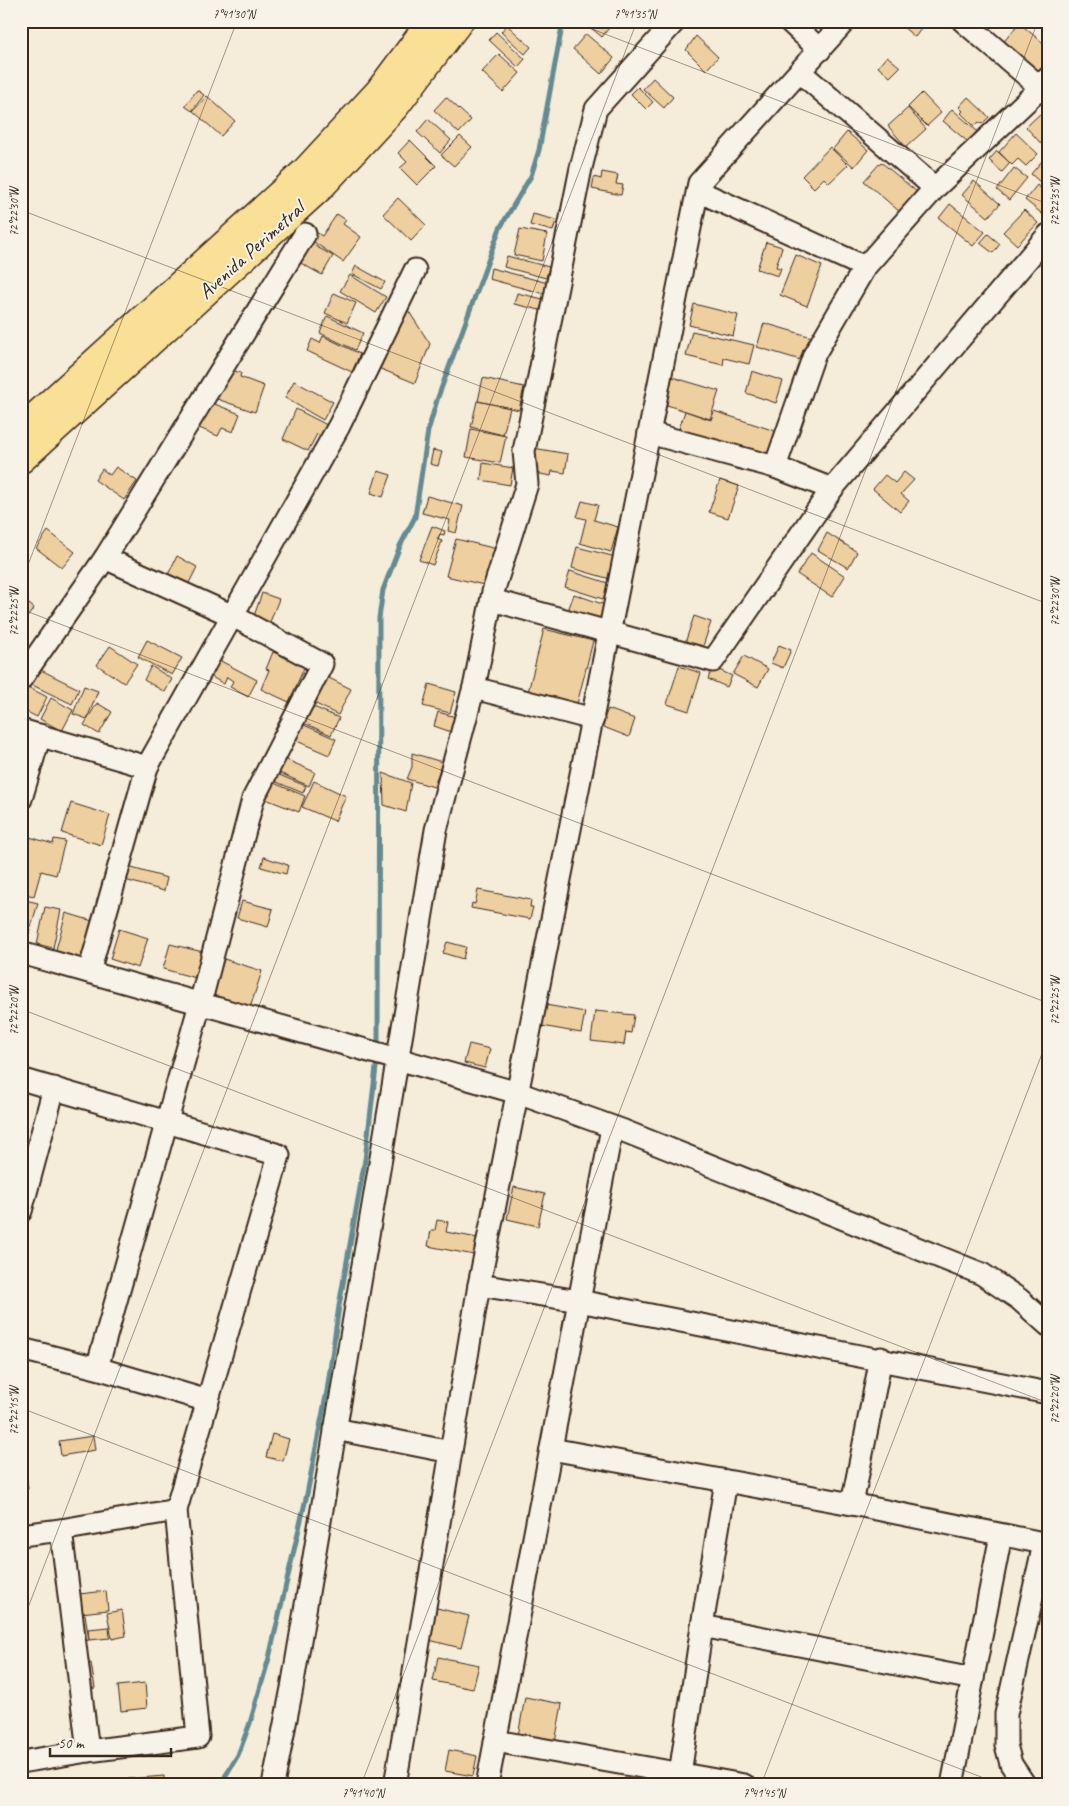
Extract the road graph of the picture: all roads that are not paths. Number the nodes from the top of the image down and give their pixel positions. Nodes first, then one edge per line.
1 (432, 21) edge
2 (458, 21) edge
3 (675, 21) edge
4 (789, 21) edge
5 (845, 21) edge
6 (963, 21) edge
7 (820, 50) junction
8 (800, 72) junction
9 (1045, 87) edge
10 (935, 188) junction
11 (698, 191) junction
12 (305, 234) dead end
13 (1048, 235) edge
14 (865, 266) junction
15 (414, 270) dead end
16 (21, 430) edge
17 (649, 433) junction
18 (21, 459) edge
19 (775, 467) junction
20 (832, 489) junction
21 (105, 558) junction
22 (492, 600) junction
23 (233, 616) junction
24 (610, 632) junction
25 (21, 679) edge
26 (474, 688) junction
27 (593, 718) junction
28 (30, 732) edge
29 (147, 767) junction
30 (21, 798) edge
31 (21, 953) edge
32 (89, 972) junction
33 (200, 1004) junction
34 (382, 1055) junction
35 (21, 1079) edge
36 (54, 1088) junction
37 (518, 1092) junction
38 (166, 1121) junction
39 (612, 1128) junction
40 (21, 1211) edge
41 (480, 1285) junction
42 (579, 1301) junction
43 (1048, 1325) edge
44 (21, 1349) edge
45 (880, 1360) junction
46 (97, 1368) junction
47 (1048, 1394) edge
48 (208, 1401) junction
49 (335, 1429) junction
50 (551, 1449) junction
51 (452, 1452) junction
52 (726, 1481) junction
53 (852, 1504) junction
54 (176, 1510) junction
55 (61, 1530) junction
56 (21, 1535) edge
57 (1001, 1535) junction
58 (1046, 1544) edge
59 (702, 1626) junction
60 (973, 1679) junction
61 (496, 1742) junction
62 (88, 1751) junction
63 (21, 1762) edge
64 (680, 1774) junction
65 (273, 1785) edge
66 (395, 1785) edge
67 (487, 1785) edge
68 (744, 1785) edge
69 (952, 1785) edge
70 (1025, 1785) edge

1 - 16 main road, Avenida Perimetral
2 - 18 main road, Avenida Perimetral
3 - 22 street
4 - 7 street
5 - 7 street
6 - 9 street
7 - 8 street
8 - 10 street
8 - 11 street
9 - 10 street
10 - 14 street
11 - 14 street
11 - 17 street
12 - 21 street
13 - 20 street
14 - 19 street
15 - 23 street
17 - 19 street
17 - 24 street
19 - 20 street
20 - 24 street
21 - 23 street
21 - 25 street
22 - 24 street
22 - 26 street
23 - 29 street
23 - 33 street
24 - 27 street
26 - 27 street
26 - 34 street
27 - 37 street
28 - 29 street
28 - 30 street
29 - 32 street
31 - 32 street
32 - 33 street
33 - 34 street
33 - 38 street
34 - 37 street
34 - 49 street
35 - 36 street
36 - 38 street
36 - 40 street
37 - 39 street
37 - 41 street
38 - 46 street
38 - 48 street
39 - 42 street
39 - 43 street
41 - 42 street
41 - 51 street
42 - 45 street
42 - 50 street
44 - 46 street
45 - 47 street
45 - 53 street
46 - 48 street
48 - 54 street
49 - 51 street
49 - 65 street
50 - 52 street
50 - 61 street
51 - 66 street
52 - 53 street
52 - 59 street
53 - 57 street
54 - 55 street
54 - 62 street
55 - 56 street
55 - 62 street
57 - 58 street
57 - 60 street
58 - 70 street
59 - 60 street
59 - 64 street
60 - 69 street
61 - 64 street
61 - 67 street
62 - 63 street
64 - 68 street

